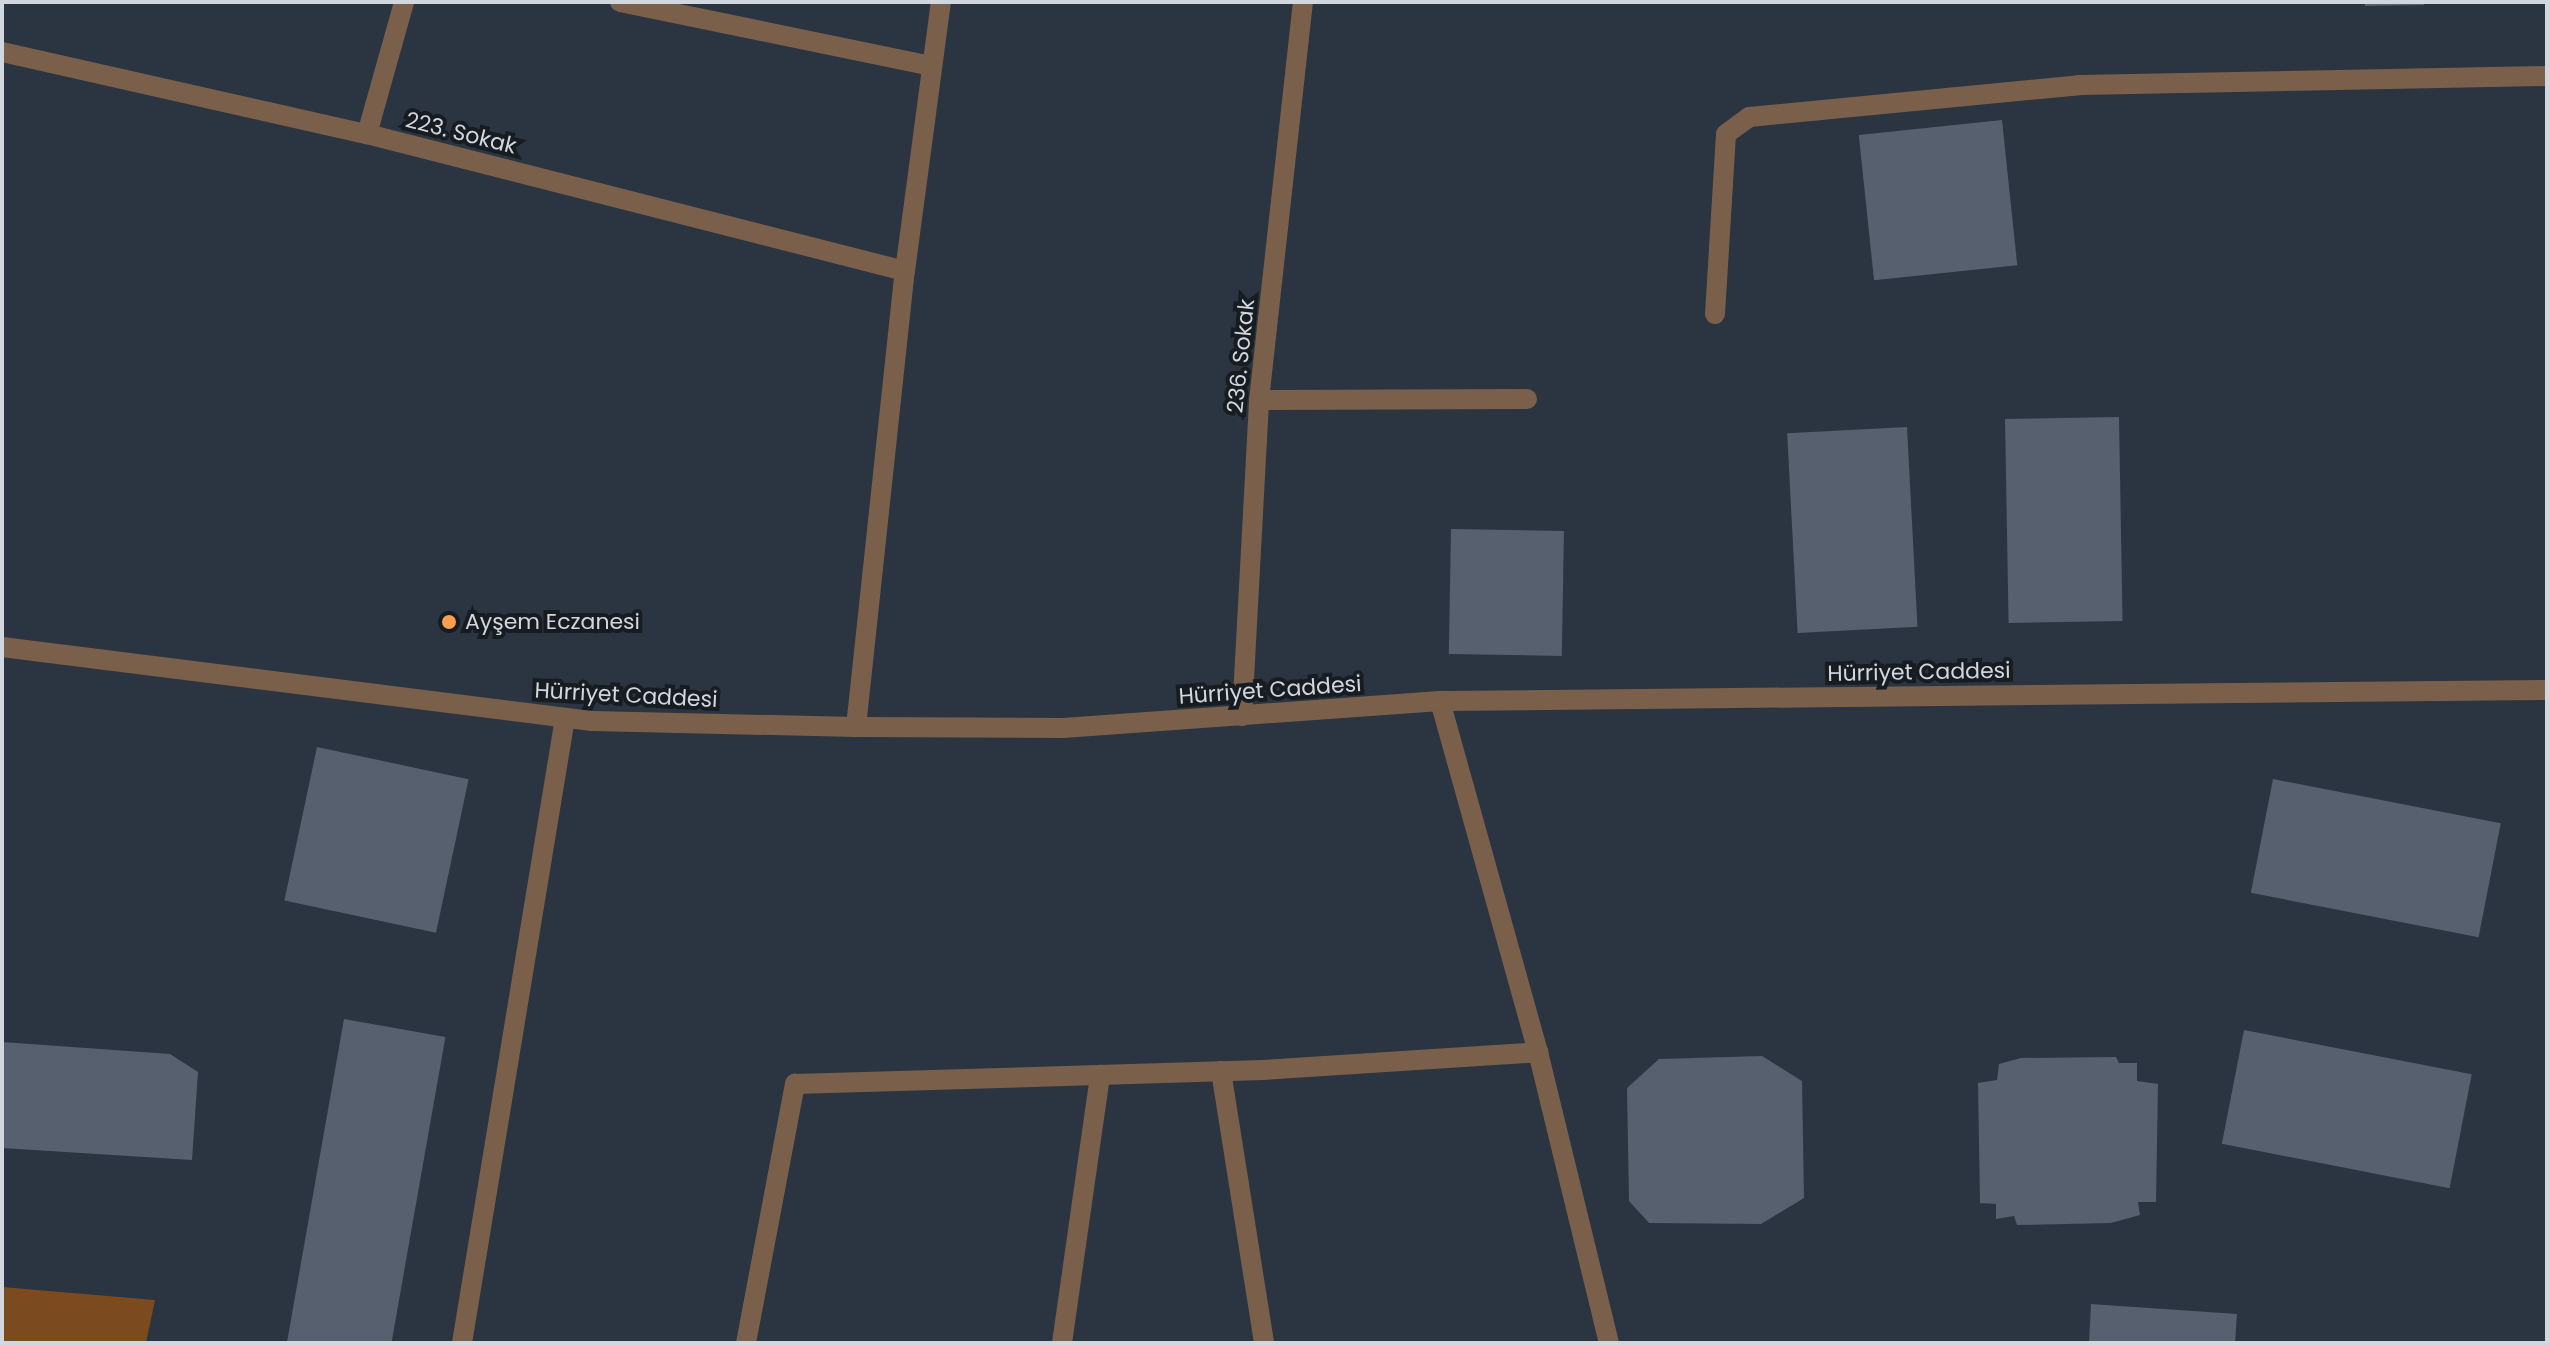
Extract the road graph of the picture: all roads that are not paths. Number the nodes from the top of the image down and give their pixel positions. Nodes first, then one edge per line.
1 (404, 2) edge
2 (620, 2) edge
3 (941, 2) edge
4 (1303, 2) edge
5 (2, 52) edge
6 (931, 66) junction
7 (2547, 76) edge
8 (367, 134) junction
9 (905, 271) junction
10 (1715, 314) dead end
11 (1527, 399) dead end
12 (1259, 400) junction
13 (2, 647) edge
14 (2547, 690) edge
15 (1440, 701) junction
16 (1242, 716) junction
17 (565, 718) junction
18 (856, 727) junction
19 (1538, 1052) junction
20 (1221, 1071) junction
21 (1100, 1075) junction
22 (462, 1343) edge
23 (746, 1343) edge
24 (1062, 1343) edge
25 (1264, 1343) edge
26 (1609, 1343) edge

1 - 8 street
2 - 6 street
3 - 6 street
4 - 12 street, 236. Sokak
5 - 8 street, 223. Sokak
6 - 9 street
7 - 10 street
8 - 9 street, 223. Sokak
9 - 18 street
11 - 12 street
12 - 16 street, 236. Sokak
13 - 17 street, Hürriyet Caddesi
14 - 15 street, Hürriyet Caddesi
15 - 16 street, Hürriyet Caddesi
15 - 19 street
16 - 18 street, Hürriyet Caddesi
17 - 18 street, Hürriyet Caddesi
17 - 22 street
19 - 20 street
19 - 26 street
20 - 21 street
20 - 25 street
21 - 23 street
21 - 24 street

